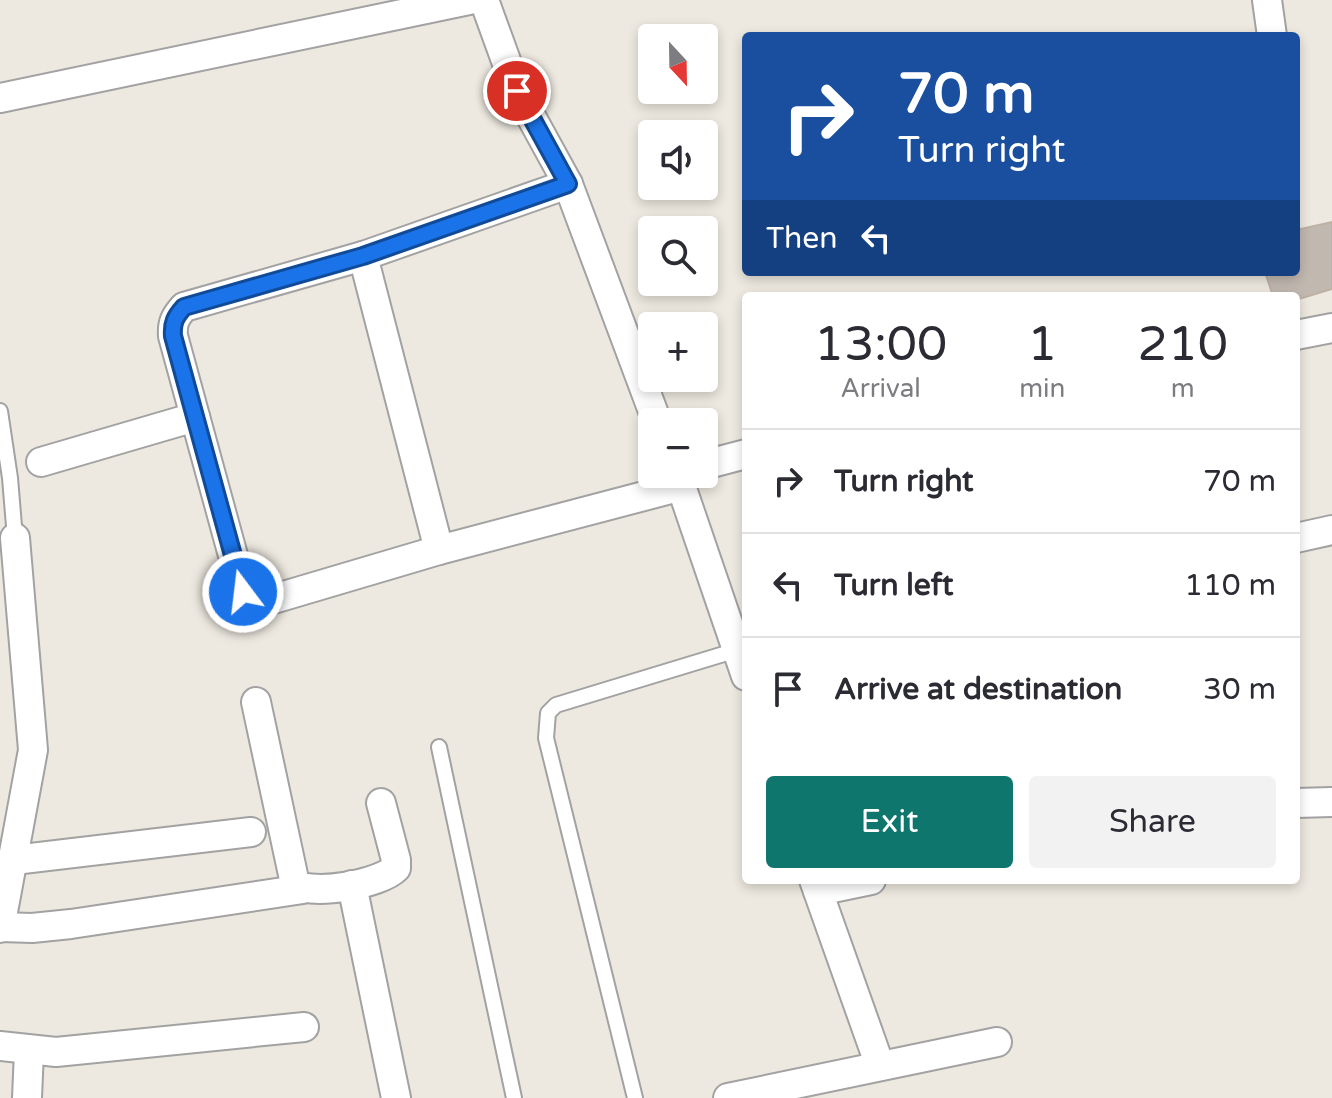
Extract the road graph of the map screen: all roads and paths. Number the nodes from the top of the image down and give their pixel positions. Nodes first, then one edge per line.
1 (469, 0) edge
2 (484, 0) edge
3 (1267, 0) edge
4 (1271, 32) edge
5 (0, 98) edge
6 (568, 184) junction
7 (363, 256) junction
8 (1332, 328) edge
9 (1300, 334) edge
10 (652, 408) edge
11 (0, 411) edge
12 (195, 417) junction
13 (742, 455) edge
14 (718, 461) edge
15 (41, 462) dead end
16 (652, 488) edge
17 (682, 488) edge
18 (1332, 530) edge
19 (1300, 537) edge
20 (15, 538) joint
21 (439, 550) junction
22 (742, 655) edge
23 (742, 658) edge
24 (256, 702) dead end
25 (439, 747) dead end
26 (1332, 802) edge
27 (381, 803) dead end
28 (1300, 803) edge
29 (251, 832) dead end
30 (14, 860) junction
31 (352, 885) junction
32 (816, 886) edge
33 (303, 889) junction
34 (0, 928) edge
35 (304, 1027) dead end
36 (997, 1042) dead end
37 (0, 1046) edge
38 (29, 1051) junction
39 (880, 1066) junction
40 (27, 1098) edge
41 (396, 1098) edge
42 (514, 1098) edge
43 (635, 1098) edge
44 (728, 1098) edge

1 - 5 street
2 - 6 street
3 - 4 street
6 - 7 street
6 - 10 street
7 - 12 street
7 - 21 street
8 - 9 street
11 - 20 lane
12 - 15 street
12 - 21 street
13 - 14 street
16 - 21 street
17 - 22 street
18 - 19 street
20 - 30 street
23 - 43 lane
24 - 33 street
25 - 42 lane
26 - 28 street
27 - 31 street
29 - 30 street
30 - 34 street
31 - 33 street
31 - 41 street
32 - 39 street
33 - 34 street
35 - 38 street
36 - 39 street
37 - 38 street
38 - 40 street
39 - 44 street

